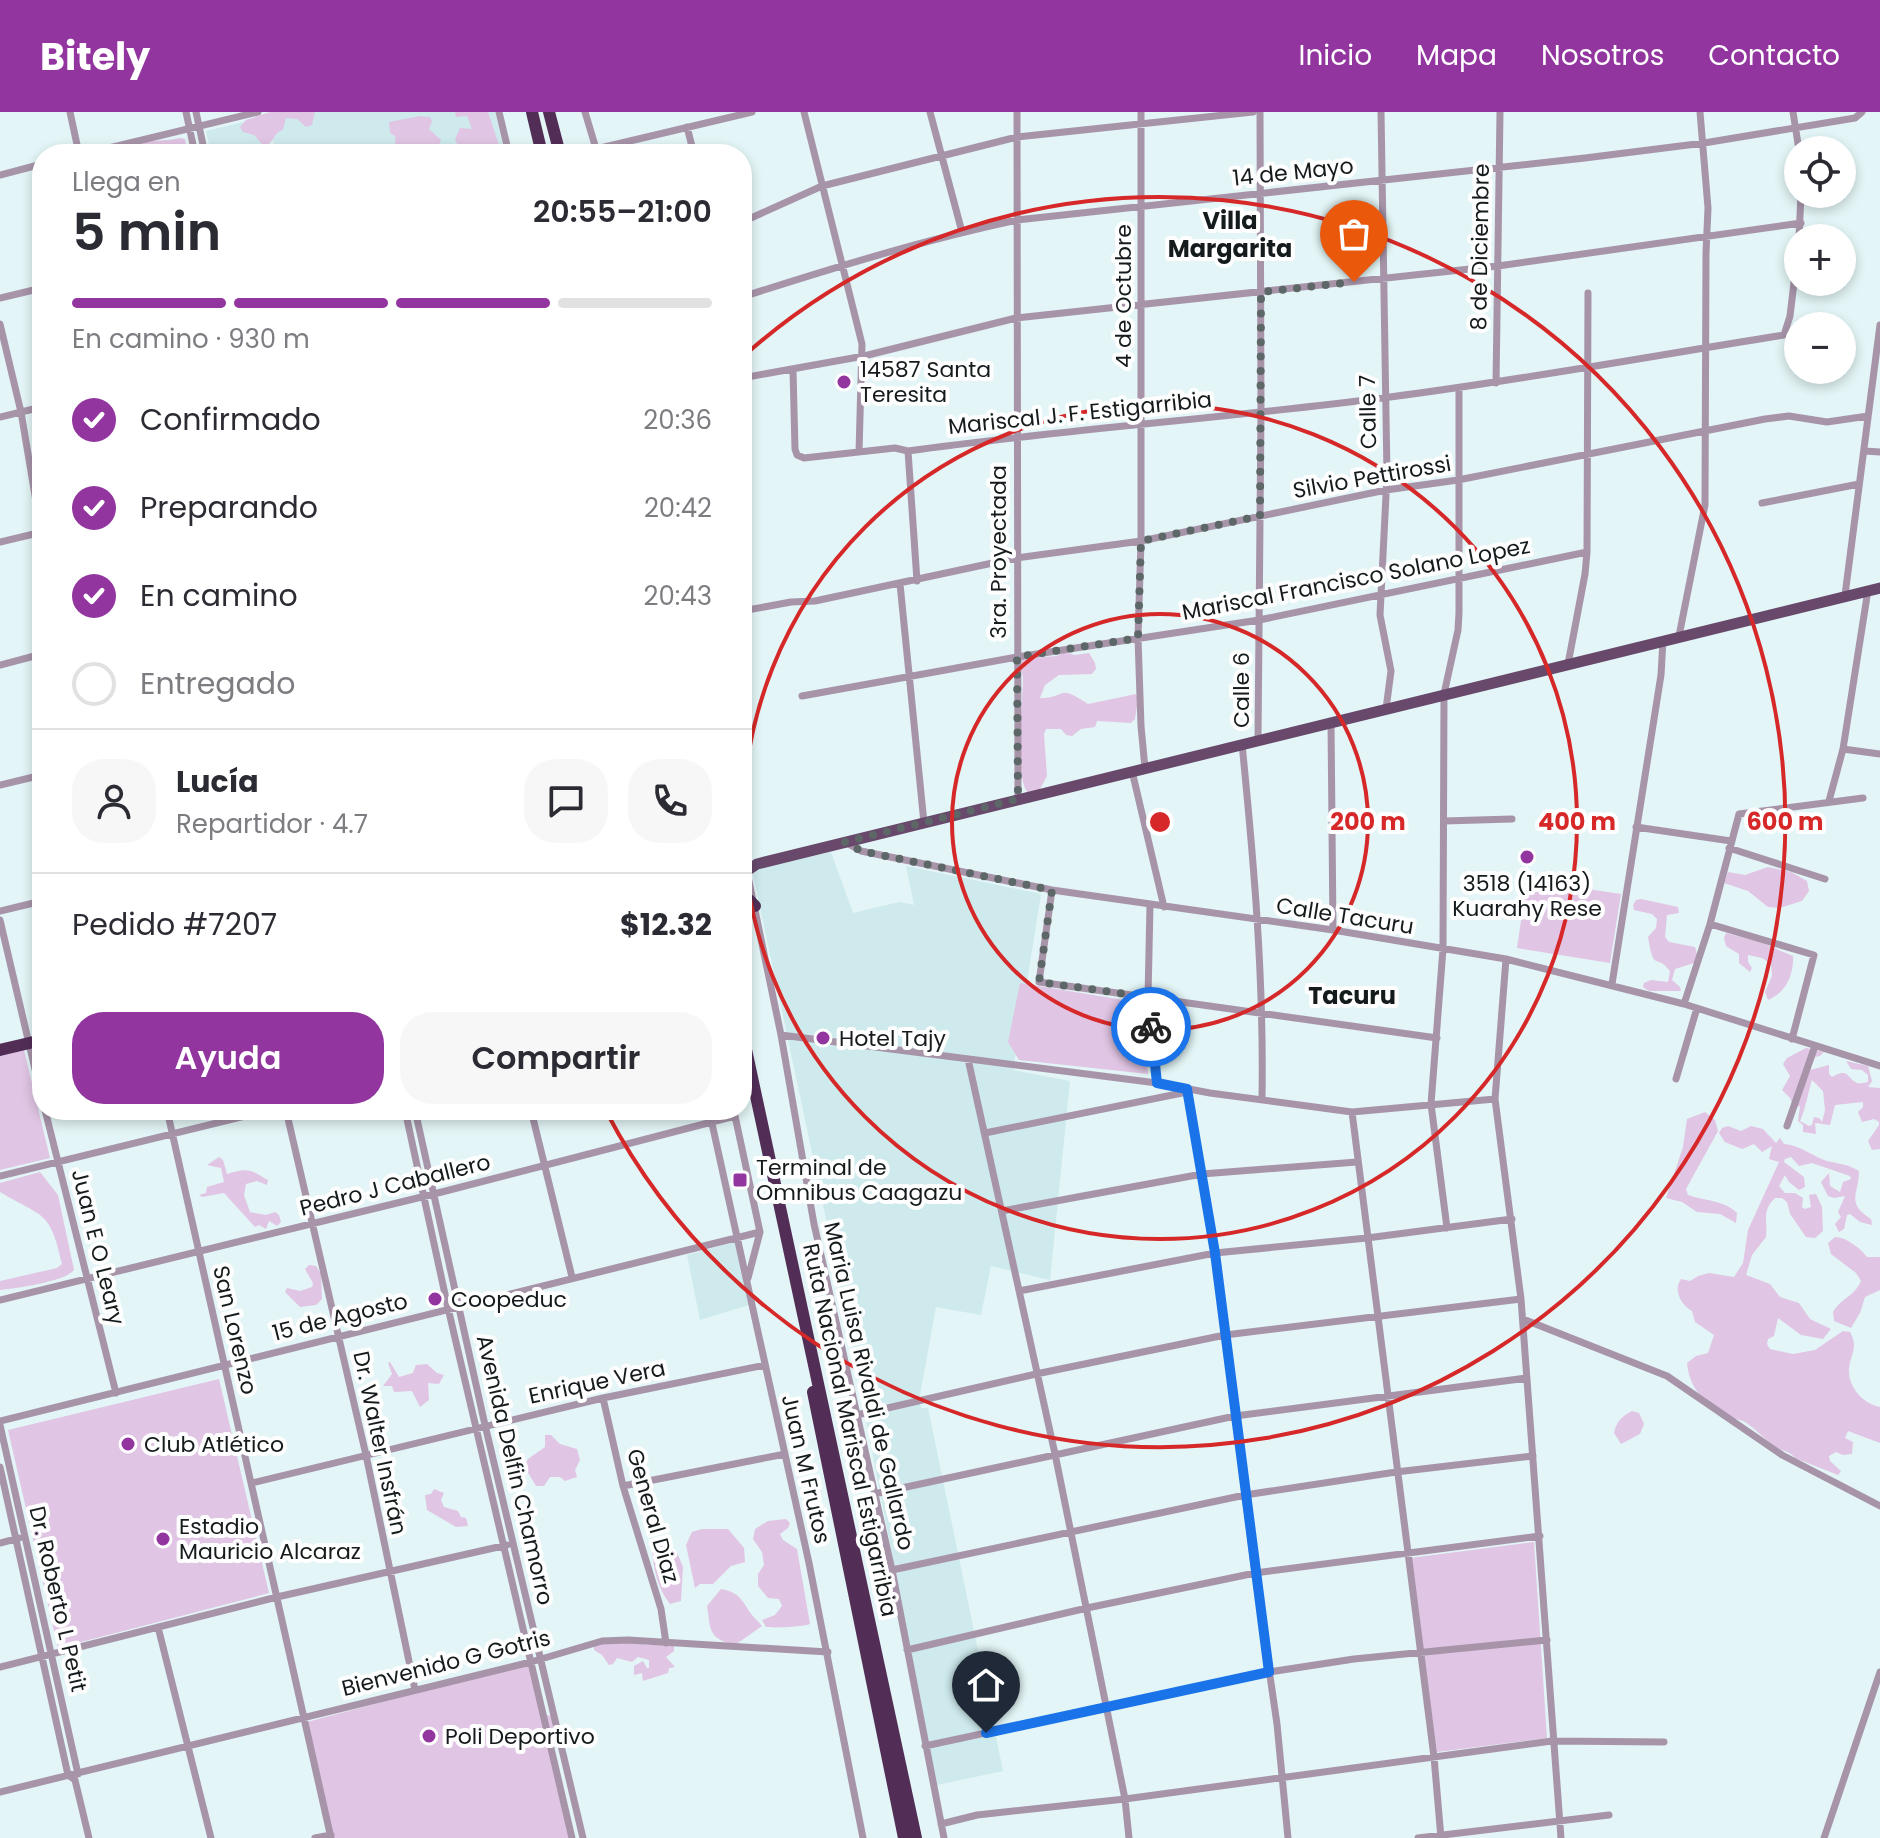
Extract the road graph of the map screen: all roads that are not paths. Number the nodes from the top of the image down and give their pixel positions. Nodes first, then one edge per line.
1 (70, 112) edge
2 (186, 112) edge
3 (196, 112) edge
4 (258, 112) edge
5 (499, 112) edge
6 (532, 112) edge
7 (549, 112) edge
8 (585, 112) edge
9 (752, 112) edge
10 (804, 112) edge
11 (930, 112) edge
12 (1017, 112) edge
13 (1141, 112) edge
14 (1253, 112) edge
15 (1260, 112) edge
16 (1381, 112) edge
17 (1500, 112) edge
18 (1700, 112) edge
19 (1793, 112) edge
20 (1858, 115) edge
21 (1141, 125) junction
22 (199, 126) junction
23 (687, 127) junction
24 (190, 128) junction
25 (1796, 129) junction
26 (1797, 136) edge
27 (1017, 137) junction
28 (1704, 143) junction
29 (79, 144) edge
30 (124, 144) edge
31 (193, 144) edge
32 (203, 144) edge
33 (507, 144) edge
34 (540, 144) edge
35 (557, 144) edge
36 (595, 144) edge
37 (626, 144) edge
38 (691, 144) edge
39 (942, 156) junction
40 (32, 167) edge
41 (1500, 167) junction
42 (0, 175) edge
43 (1382, 180) junction
44 (822, 186) junction
45 (1261, 194) junction
46 (1140, 207) junction
47 (1801, 208) edge
48 (752, 218) edge
49 (1017, 220) junction
50 (1801, 223) joint
51 (962, 232) junction
52 (1708, 237) junction
53 (842, 265) junction
54 (1498, 266) junction
55 (1384, 279) junction
56 (32, 290) edge
57 (1261, 292) junction
58 (1588, 293) dead end
59 (752, 294) edge
60 (1792, 296) edge
61 (0, 298) edge
62 (1140, 304) junction
63 (1016, 318) junction
64 (0, 324) edge
65 (1880, 325) edge
66 (1705, 347) junction
67 (864, 356) junction
68 (1588, 369) junction
69 (793, 370) junction
70 (752, 376) edge
71 (1496, 383) junction
72 (1459, 388) junction
73 (1386, 398) junction
74 (32, 409) edge
75 (1261, 411) junction
76 (21, 412) junction
77 (1868, 416) junction
78 (0, 417) edge
79 (1141, 423) junction
80 (1705, 431) junction
81 (1016, 436) junction
82 (908, 451) junction
83 (1864, 451) junction
84 (859, 452) junction
85 (1880, 452) edge
86 (1587, 454) junction
87 (32, 476) edge
88 (1458, 480) junction
89 (1859, 484) junction
90 (1386, 490) junction
91 (1762, 503) dead end
92 (1260, 516) junction
93 (32, 536) edge
94 (1141, 541) junction
95 (0, 542) edge
96 (1587, 552) junction
97 (1016, 558) junction
98 (1458, 578) junction
99 (917, 581) junction
100 (900, 584) junction
101 (1874, 589) edge
102 (1381, 594) junction
103 (1845, 595) junction
104 (752, 609) edge
105 (1259, 620) junction
106 (1679, 636) junction
107 (1138, 638) junction
108 (1663, 640) junction
109 (32, 657) edge
110 (1017, 657) junction
111 (1568, 664) junction
112 (0, 665) edge
113 (909, 675) junction
114 (1444, 694) junction
115 (802, 696) dead end
116 (1386, 709) junction
117 (1331, 722) junction
118 (1258, 740) junction
119 (1242, 744) junction
120 (1843, 749) junction
121 (1880, 754) edge
122 (1145, 768) junction
123 (1132, 771) junction
124 (32, 777) edge
125 (0, 785) edge
126 (1863, 798) dead end
127 (1018, 799) junction
128 (1829, 801) junction
129 (1512, 819) dead end
130 (1444, 821) junction
131 (924, 823) junction
132 (1636, 827) junction
133 (845, 842) junction
134 (1730, 845) junction
135 (752, 862) edge
136 (1825, 879) dead end
137 (1052, 890) junction
138 (752, 892) edge
139 (32, 903) edge
140 (752, 903) edge
141 (1150, 905) junction
142 (755, 906) junction
143 (1164, 907) junction
144 (0, 911) edge
145 (0, 920) edge
146 (1259, 921) junction
147 (1710, 924) junction
148 (1333, 930) junction
149 (1443, 949) junction
150 (1506, 959) junction
151 (1612, 984) junction
152 (1148, 997) junction
153 (1684, 1004) junction
154 (1697, 1008) junction
155 (1263, 1012) junction
156 (781, 1035) junction
157 (1437, 1038) junction
158 (1792, 1039) junction
159 (32, 1042) edge
160 (28, 1043) junction
161 (1815, 1046) junction
162 (0, 1050) edge
163 (32, 1059) edge
164 (968, 1059) junction
165 (1880, 1066) edge
166 (752, 1077) edge
167 (1676, 1079) dead end
168 (1157, 1083) junction
169 (1187, 1090) junction
170 (1210, 1093) junction
171 (1262, 1099) junction
172 (1495, 1099) junction
173 (1431, 1104) junction
174 (752, 1105) edge
175 (1190, 1111) junction
176 (1352, 1112) junction
177 (48, 1120) edge
178 (169, 1120) edge
179 (229, 1120) edge
180 (288, 1120) edge
181 (407, 1120) edge
182 (417, 1120) edge
183 (534, 1120) edge
184 (717, 1120) edge
185 (735, 1120) edge
186 (712, 1122) junction
187 (1787, 1126) dead end
188 (985, 1133) junction
189 (172, 1134) junction
190 (58, 1161) junction
191 (1357, 1162) junction
192 (545, 1166) junction
193 (1202, 1174) junction
194 (0, 1176) edge
195 (434, 1194) junction
196 (425, 1196) junction
197 (1002, 1211) junction
198 (1512, 1219) junction
199 (313, 1224) junction
200 (1447, 1228) junction
201 (760, 1232) junction
202 (737, 1237) junction
203 (1367, 1238) junction
204 (199, 1251) junction
205 (1215, 1253) junction
206 (572, 1277) junction
207 (87, 1280) junction
208 (748, 1281) junction
209 (1019, 1291) junction
210 (1521, 1299) junction
211 (0, 1300) edge
212 (458, 1305) junction
213 (448, 1308) junction
214 (1378, 1316) junction
215 (1523, 1319) junction
216 (1225, 1335) junction
217 (339, 1336) junction
218 (225, 1365) junction
219 (765, 1365) junction
220 (1036, 1374) junction
221 (1527, 1378) junction
222 (116, 1393) junction
223 (1387, 1395) junction
224 (603, 1398) junction
225 (857, 1415) junction
226 (1235, 1416) junction
227 (0, 1423) edge
228 (480, 1426) junction
229 (785, 1454) junction
230 (1055, 1454) junction
231 (366, 1455) junction
232 (1533, 1456) junction
233 (0, 1467) edge
234 (1396, 1472) junction
235 (252, 1483) junction
236 (623, 1486) junction
237 (874, 1494) junction
238 (1245, 1495) junction
239 (1880, 1506) edge
240 (1071, 1531) junction
241 (1540, 1536) junction
242 (25, 1537) junction
243 (16, 1539) junction
244 (0, 1543) edge
245 (513, 1544) junction
246 (504, 1546) junction
247 (1406, 1551) junction
248 (892, 1570) junction
249 (389, 1572) junction
250 (1255, 1573) junction
251 (277, 1597) junction
252 (1087, 1608) junction
253 (158, 1627) junction
254 (1547, 1640) junction
255 (666, 1643) junction
256 (907, 1650) junction
257 (828, 1652) junction
258 (52, 1654) junction
259 (1420, 1654) junction
260 (42, 1656) junction
261 (539, 1658) junction
262 (531, 1662) junction
263 (0, 1667) edge
264 (1269, 1672) junction
265 (1880, 1672) edge
266 (415, 1690) junction
267 (1107, 1707) junction
268 (304, 1717) junction
269 (1552, 1741) junction
270 (1664, 1742) dead end
271 (188, 1746) junction
272 (925, 1746) junction
273 (1434, 1757) junction
274 (74, 1775) junction
275 (1283, 1777) junction
276 (0, 1792) edge
277 (1125, 1799) junction
278 (1609, 1815) dead end
279 (1560, 1823) junction
280 (941, 1824) junction
281 (331, 1836) edge
282 (1441, 1837) edge
283 (89, 1838) edge
284 (211, 1838) edge
285 (315, 1838) edge
286 (572, 1838) edge
287 (583, 1838) edge
288 (863, 1838) edge
289 (904, 1838) edge
290 (916, 1838) edge
291 (944, 1838) edge
292 (1129, 1838) edge
293 (1288, 1838) edge
294 (1418, 1838) edge
295 (1561, 1838) edge
296 (1824, 1838) edge

1 - 29 street
2 - 24 street
3 - 22 street
4 - 22 street
5 - 33 street
6 - 34 highway
7 - 35 highway
8 - 36 street
9 - 23 street
10 - 44 street
11 - 39 street
12 - 27 street, 3ra. Proyectada
13 - 21 street, 4 de Octubre
14 - 21 street
15 - 45 street, Calle 6
16 - 43 street, Calle 7
17 - 41 street, 8 de Diciembre
18 - 28 street
19 - 25 street
20 - 25 street, 14 de Mayo
21 - 27 street
21 - 46 street, 4 de Octubre
22 - 24 street
22 - 32 street
23 - 37 street
23 - 38 street
24 - 30 street
24 - 31 street
25 - 26 street
25 - 28 street, 14 de Mayo
27 - 39 street
27 - 49 street, 3ra. Proyectada
28 - 41 street, 14 de Mayo
28 - 52 street
39 - 44 street
39 - 51 street
40 - 42 street
41 - 43 street, 14 de Mayo
41 - 54 street, 8 de Diciembre
43 - 45 street, 14 de Mayo
43 - 55 street, Calle 7
44 - 48 street
44 - 53 street
45 - 46 street, 14 de Mayo
45 - 57 street, Calle 6
46 - 49 street, 14 de Mayo
46 - 62 street, 4 de Octubre
47 - 50 street
49 - 51 street, 14 de Mayo
49 - 63 street, 3ra. Proyectada
50 - 52 street
51 - 53 street, 14 de Mayo
52 - 54 street
52 - 66 street
53 - 59 street, 14 de Mayo
53 - 67 street
54 - 55 street
54 - 71 street, 8 de Diciembre
55 - 57 street
55 - 73 street, Calle 7
56 - 61 street
57 - 62 street
57 - 75 street, Calle 6
58 - 68 street
60 - 66 street, Mariscal J. F. Estigarribia
62 - 63 street
62 - 79 street, 4 de Octubre
63 - 67 street
63 - 81 street, 3ra. Proyectada
64 - 76 street
65 - 77 street
66 - 68 street, Mariscal J. F. Estigarribia
66 - 80 street
67 - 69 street
67 - 84 street
68 - 71 street, Mariscal J. F. Estigarribia
68 - 86 street
69 - 70 street
69 - 84 street, Mariscal J. F. Estigarribia
71 - 72 street, Mariscal J. F. Estigarribia
72 - 73 street, Mariscal J. F. Estigarribia
72 - 88 street
73 - 75 street, Mariscal J. F. Estigarribia
73 - 90 street, Calle 7
74 - 76 street
75 - 79 street, Mariscal J. F. Estigarribia
75 - 92 street, Calle 6
76 - 78 street
76 - 87 street
77 - 80 street, Silvio Pettirossi
77 - 83 street
79 - 81 street, Mariscal J. F. Estigarribia
79 - 94 street, 4 de Octubre
80 - 86 street, Silvio Pettirossi
80 - 106 street
81 - 82 street, Mariscal J. F. Estigarribia
81 - 97 street, 3ra. Proyectada
82 - 84 street, Mariscal J. F. Estigarribia
82 - 99 street
83 - 85 street
83 - 89 street
86 - 88 street, Silvio Pettirossi
86 - 96 street
88 - 90 street, Silvio Pettirossi
88 - 98 street
89 - 91 street
89 - 103 street
90 - 92 street, Silvio Pettirossi
90 - 102 street, Calle 7
92 - 94 street, Silvio Pettirossi
92 - 105 street, Calle 6
93 - 95 street
94 - 97 street, Silvio Pettirossi
94 - 107 street, 4 de Octubre
96 - 98 street, Mariscal Francisco Solano Lopez
96 - 111 street
97 - 99 street, Silvio Pettirossi
97 - 110 street, 3ra. Proyectada
98 - 102 street, Mariscal Francisco Solano Lopez
98 - 114 street
99 - 100 street, Silvio Pettirossi
100 - 104 street, Silvio Pettirossi
100 - 113 street
101 - 103 main road
101 - 120 street
102 - 105 street, Mariscal Francisco Solano Lopez
102 - 116 street, Calle 7
103 - 106 main road
105 - 107 street, Mariscal Francisco Solano Lopez
105 - 118 street, Calle 6
106 - 108 main road
107 - 110 street, Mariscal Francisco Solano Lopez
107 - 122 street, 4 de Octubre
108 - 111 main road
108 - 132 street
109 - 112 street
110 - 113 street, Mariscal Francisco Solano Lopez
110 - 127 street, 3ra. Proyectada
111 - 114 main road
113 - 115 street, Mariscal Francisco Solano Lopez
113 - 131 street
114 - 116 main road
114 - 130 street
116 - 117 main road
117 - 118 main road
117 - 148 street
118 - 119 main road
119 - 122 main road
119 - 146 street
120 - 121 street
120 - 128 street
122 - 123 main road
123 - 127 main road
123 - 143 street
124 - 125 street
126 - 128 street
127 - 131 main road
128 - 134 street
129 - 130 street
130 - 149 street
131 - 133 main road
132 - 134 street
132 - 151 street
133 - 135 main road
133 - 137 street, Calle Tacuru
134 - 136 street
134 - 147 street
137 - 141 street, Calle Tacuru
137 - 152 street
138 - 142 street, Maria Luisa Rivaldi de Gallardo
139 - 144 street
140 - 142 highway
141 - 143 street, Calle Tacuru
141 - 152 street
142 - 156 street, Maria Luisa Rivaldi de Gallardo
143 - 146 street, Calle Tacuru
145 - 160 street
146 - 148 street, Calle Tacuru
146 - 155 street
147 - 153 street
147 - 158 street
148 - 149 street, Calle Tacuru
149 - 150 street, Calle Tacuru
149 - 157 street
150 - 151 street, Calle Tacuru
150 - 172 street
151 - 153 street, Calle Tacuru
152 - 155 street
152 - 168 street
153 - 154 street, Calle Tacuru
154 - 158 street, Calle Tacuru
154 - 167 street
155 - 157 street
155 - 171 street
156 - 164 street
156 - 225 street, Maria Luisa Rivaldi de Gallardo
157 - 173 street
158 - 161 street, Calle Tacuru
159 - 160 highway
160 - 162 highway
160 - 163 street
161 - 165 street, Calle Tacuru
161 - 187 street
164 - 168 street
164 - 188 street
166 - 290 highway, Ruta Nacional Mariscal Estigarribia
168 - 169 street
169 - 170 street
169 - 175 street
169 - 188 street
170 - 171 street
170 - 175 street
171 - 176 street
172 - 173 street
172 - 198 street
173 - 176 street
173 - 200 street
174 - 289 highway, Ruta Nacional Mariscal Estigarribia
175 - 193 street
176 - 191 street
177 - 190 street, Juan E O Leary
178 - 189 street, San Lorenzo
179 - 189 street
180 - 199 street, Dr. Walter Insfrán
181 - 196 street, Avenida Delfin Chamorro
182 - 195 street, Avenida Delfin Chamorro
183 - 192 street
184 - 186 street, Pedro J Caballero
185 - 201 street
186 - 192 street, Pedro J Caballero
186 - 202 street, Juan M Frutos
188 - 197 street
189 - 190 street
189 - 204 street, San Lorenzo
190 - 194 street
190 - 207 street, Juan E O Leary
191 - 193 street
191 - 203 street
192 - 195 street, Pedro J Caballero
192 - 206 street
193 - 197 street
193 - 205 street
195 - 196 street, Pedro J Caballero
195 - 212 street, Avenida Delfin Chamorro
196 - 199 street, Pedro J Caballero
196 - 213 street, Avenida Delfin Chamorro
197 - 209 street
198 - 200 street
198 - 210 street
199 - 204 street, Pedro J Caballero
199 - 217 street, Dr. Walter Insfrán
200 - 203 street
201 - 202 street, 15 de Agosto
201 - 208 street
202 - 206 street, 15 de Agosto
202 - 208 street, Juan M Frutos
203 - 205 street
203 - 214 street
204 - 207 street, Pedro J Caballero
204 - 218 street, San Lorenzo
205 - 209 street
205 - 216 street
206 - 212 street, 15 de Agosto
207 - 211 street, Pedro J Caballero
207 - 222 street, Juan E O Leary
208 - 219 street, Juan M Frutos
209 - 220 street
210 - 214 street
210 - 215 street
212 - 213 street, 15 de Agosto
212 - 228 street, Avenida Delfin Chamorro
213 - 217 street, 15 de Agosto
213 - 228 street, Avenida Delfin Chamorro
214 - 216 street
214 - 223 street
215 - 221 street
215 - 239 street
216 - 220 street
216 - 226 street
217 - 218 street, 15 de Agosto
217 - 231 street, Dr. Walter Insfrán
218 - 222 street, 15 de Agosto
218 - 235 street, San Lorenzo
219 - 224 street, Enrique Vera
219 - 229 street, Juan M Frutos
220 - 225 street
220 - 230 street
221 - 223 street
221 - 232 street
222 - 227 street, 15 de Agosto
223 - 226 street
223 - 234 street
224 - 228 street, Enrique Vera
224 - 236 street, General Diaz
225 - 237 street, Maria Luisa Rivaldi de Gallardo
226 - 230 street
226 - 238 street
227 - 242 street, Dr. Roberto L Petit
228 - 231 street, Enrique Vera
228 - 245 street, Avenida Delfin Chamorro
228 - 246 street, Avenida Delfin Chamorro
229 - 236 street
229 - 257 street, Juan M Frutos
230 - 237 street
230 - 240 street
231 - 235 street, Enrique Vera
231 - 249 street, Dr. Walter Insfrán
232 - 234 street
232 - 241 street
233 - 243 street, Dr. Roberto L Petit
234 - 238 street
234 - 247 street
235 - 251 street, San Lorenzo
236 - 255 street, General Diaz
237 - 248 street, Maria Luisa Rivaldi de Gallardo
238 - 240 street
238 - 250 street
240 - 248 street
240 - 252 street
241 - 247 street
241 - 254 street
242 - 243 street
242 - 258 street, Dr. Roberto L Petit
243 - 244 street
243 - 260 street, Dr. Roberto L Petit
245 - 246 street
245 - 261 street, Avenida Delfin Chamorro
246 - 249 street
246 - 262 street, Avenida Delfin Chamorro
247 - 250 street
247 - 259 street
248 - 256 street, Maria Luisa Rivaldi de Gallardo
249 - 251 street
249 - 266 street, Dr. Walter Insfrán
250 - 252 street
250 - 264 street
251 - 253 street
251 - 268 street, San Lorenzo
252 - 256 street
252 - 267 street
253 - 258 street
253 - 271 street
254 - 259 street
254 - 269 street
255 - 257 street, Bienvenido G Gotris
255 - 261 street, Bienvenido G Gotris
256 - 272 street, Maria Luisa Rivaldi de Gallardo
257 - 288 street, Juan M Frutos
258 - 260 street
258 - 274 street, Dr. Roberto L Petit
259 - 264 street
259 - 273 street
260 - 263 street
260 - 274 street, Dr. Roberto L Petit
261 - 262 street, Bienvenido G Gotris
261 - 287 street, Avenida Delfin Chamorro
262 - 266 street, Bienvenido G Gotris
262 - 286 street, Avenida Delfin Chamorro
264 - 267 street
264 - 275 street
265 - 296 street
266 - 268 street, Bienvenido G Gotris
267 - 272 street
267 - 277 street
268 - 271 street, Bienvenido G Gotris
268 - 281 street, San Lorenzo
269 - 270 street
269 - 273 street
269 - 279 street
271 - 274 street, Bienvenido G Gotris
271 - 284 street
272 - 280 street, Maria Luisa Rivaldi de Gallardo
273 - 275 street
273 - 282 street
274 - 276 street, Bienvenido G Gotris
274 - 283 street, Dr. Roberto L Petit
275 - 277 street
275 - 293 street
277 - 280 street
277 - 292 street
278 - 279 street
279 - 282 street
279 - 295 street
280 - 291 street, Maria Luisa Rivaldi de Gallardo
281 - 285 street
282 - 294 street

